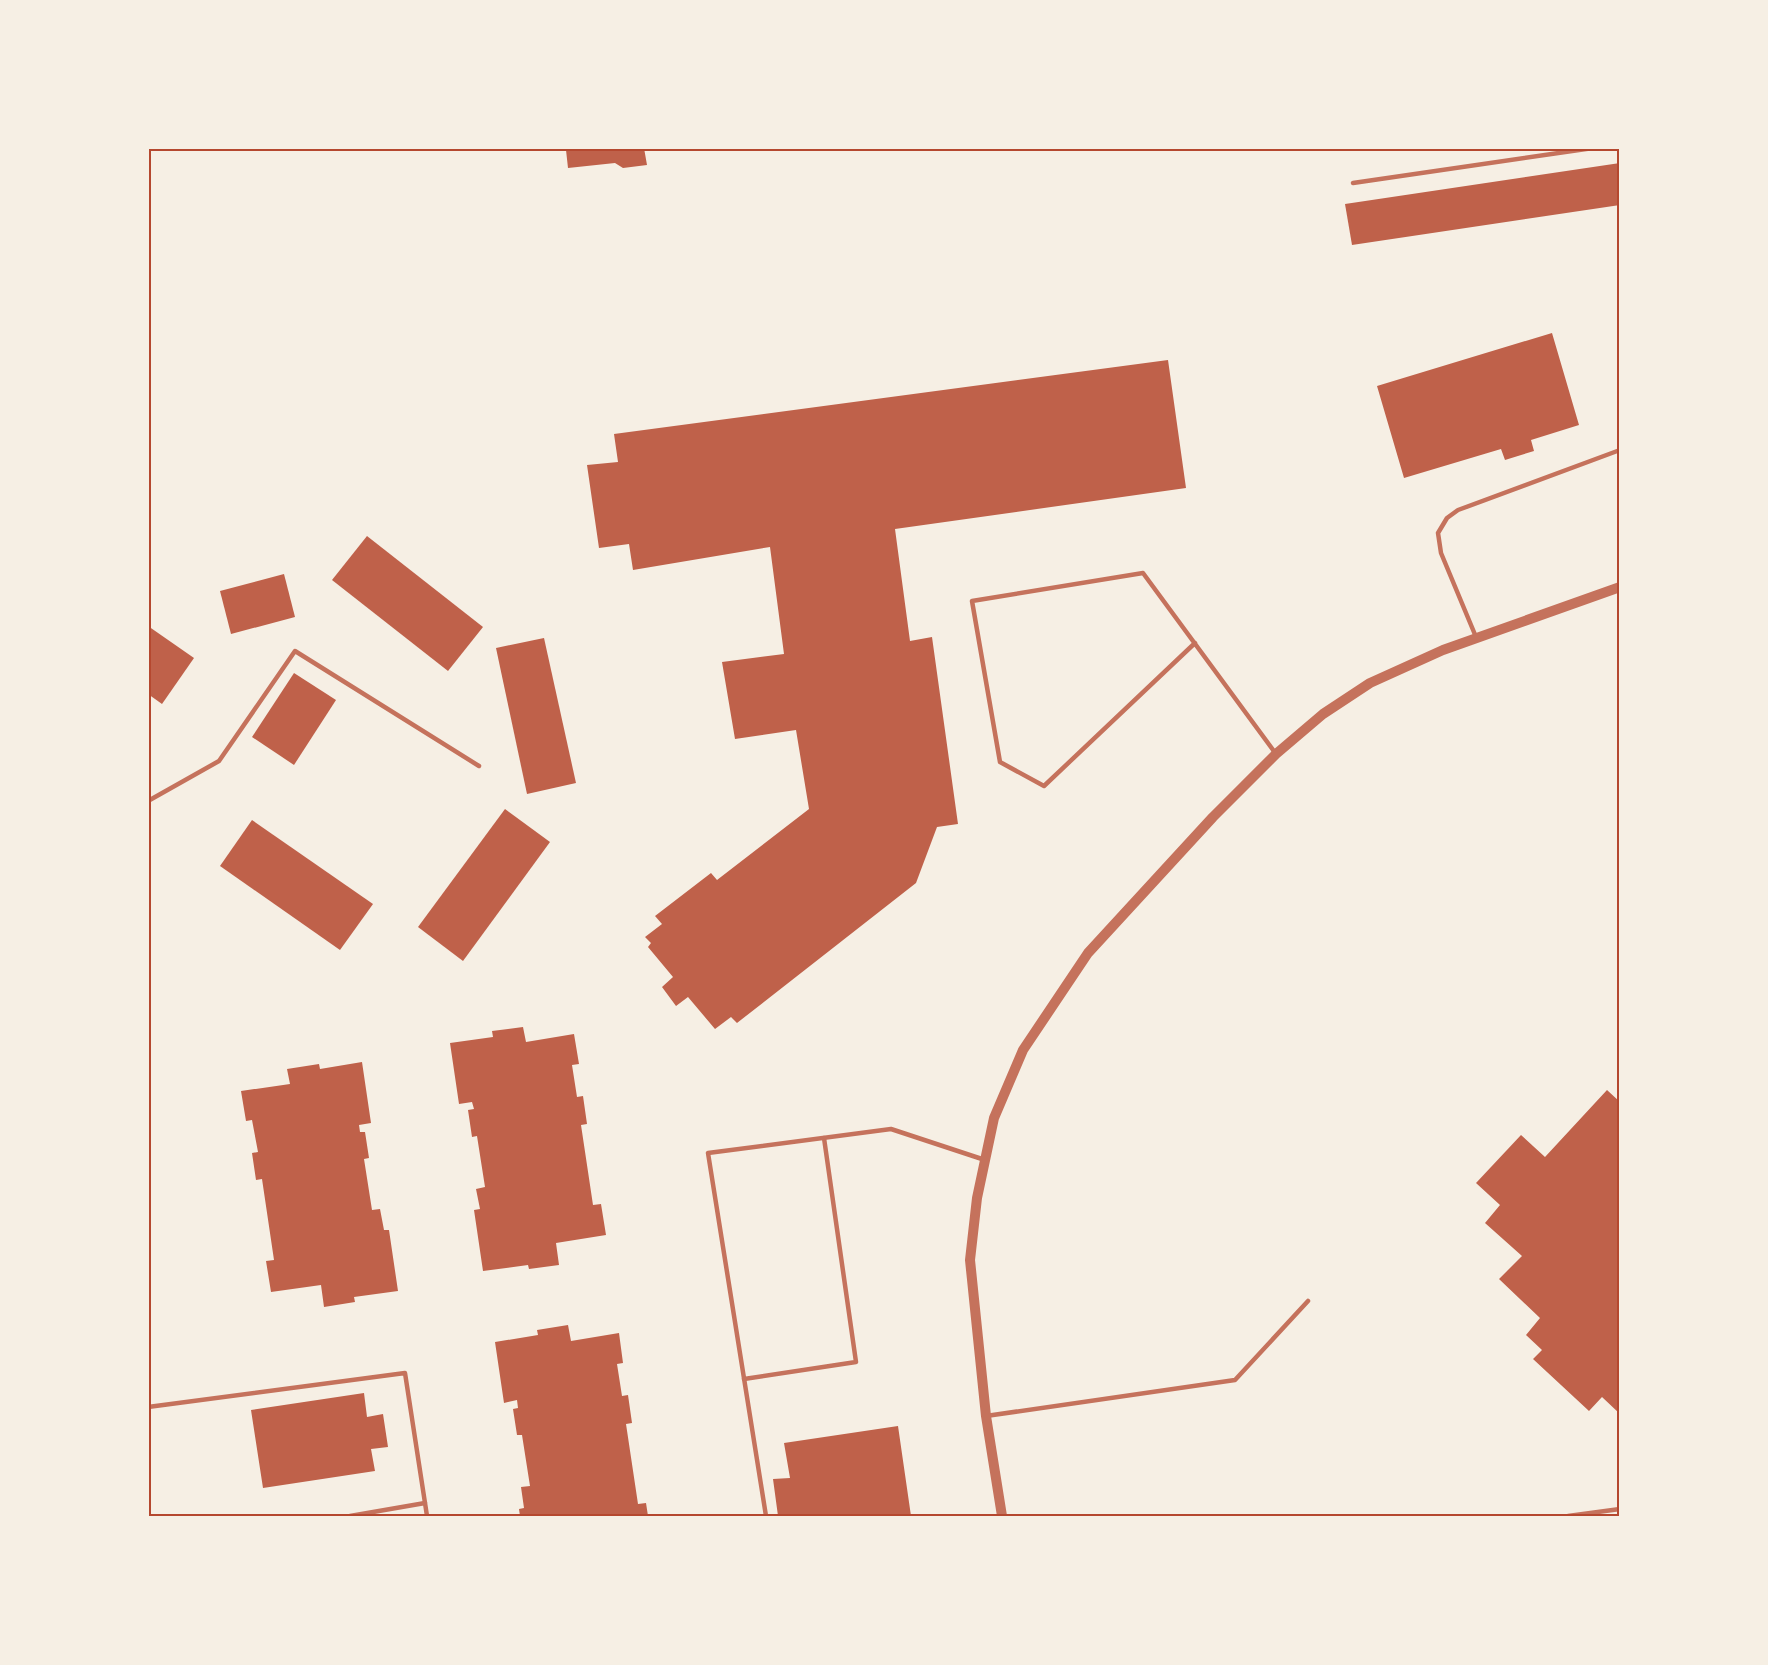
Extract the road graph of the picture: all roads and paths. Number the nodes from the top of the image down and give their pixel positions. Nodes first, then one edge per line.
1 (1593, 148) edge
2 (1353, 183) dead end
3 (1620, 450) edge
4 (1620, 586) edge
5 (1476, 639) junction
6 (1195, 643) junction
7 (1275, 754) junction
8 (479, 766) dead end
9 (148, 801) edge
10 (824, 1138) junction
11 (985, 1160) junction
12 (1308, 1301) dead end
13 (744, 1379) junction
14 (148, 1407) edge
15 (986, 1416) junction
16 (425, 1503) junction
17 (1620, 1509) edge
18 (350, 1516) edge
19 (427, 1516) edge
20 (766, 1516) edge
21 (1002, 1516) edge
22 (1568, 1516) edge

1 - 2 lane
3 - 5 lane
4 - 5 street
5 - 7 street
6 - 6 lane
6 - 7 lane
7 - 11 street
8 - 9 lane
10 - 11 lane
10 - 13 lane
10 - 13 lane
11 - 15 street
12 - 15 lane
13 - 20 lane
14 - 16 lane
15 - 21 street
16 - 18 lane
16 - 19 lane
17 - 22 lane

